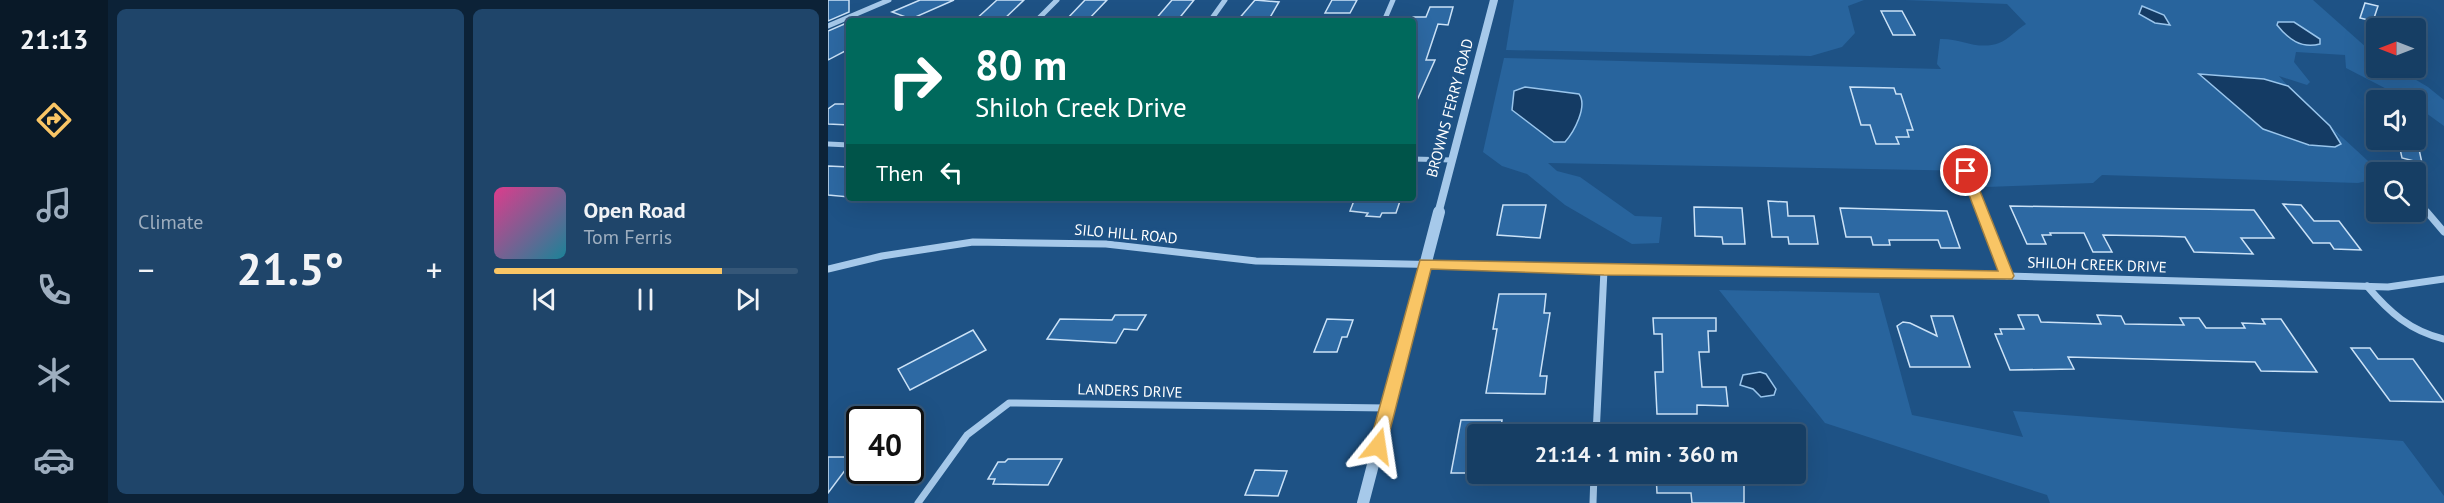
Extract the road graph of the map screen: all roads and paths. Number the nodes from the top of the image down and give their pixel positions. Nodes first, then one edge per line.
1 (888, 0) edge
2 (1057, 0) edge
3 (1225, 0) edge
4 (1394, 0) edge
5 (1494, 0) edge
6 (846, 18) edge
7 (846, 18) edge
8 (1039, 18) edge
9 (1212, 18) edge
10 (1385, 18) edge
11 (828, 26) edge
12 (828, 144) edge
13 (846, 145) edge
14 (1416, 159) edge
15 (1452, 160) junction
16 (1966, 171) dead end
17 (2426, 211) edge
18 (2444, 232) edge
19 (1425, 264) junction
20 (828, 269) edge
21 (1604, 270) junction
22 (2007, 276) junction
23 (2444, 279) edge
24 (2367, 286) junction
25 (2444, 339) edge
26 (1388, 408) junction
27 (1597, 424) edge
28 (1594, 484) edge
29 (918, 503) edge
30 (1363, 503) edge
31 (1593, 503) edge

1 - 6 street
2 - 8 street
3 - 9 street
4 - 10 street
5 - 15 street, BROWNS FERRY ROAD
7 - 11 street
12 - 13 street
14 - 15 street
15 - 19 street, BROWNS FERRY ROAD
16 - 22 street
17 - 18 street
19 - 20 street, SILO HILL ROAD
19 - 21 street, SHILOH CREEK DRIVE
19 - 26 street, BROWNS FERRY ROAD
21 - 22 street, SHILOH CREEK DRIVE
21 - 27 street
22 - 24 street, SHILOH CREEK DRIVE
23 - 24 street, SHILOH CREEK DRIVE
24 - 25 street
26 - 29 street, LANDERS DRIVE
26 - 30 street, BROWNS FERRY ROAD
28 - 31 street

